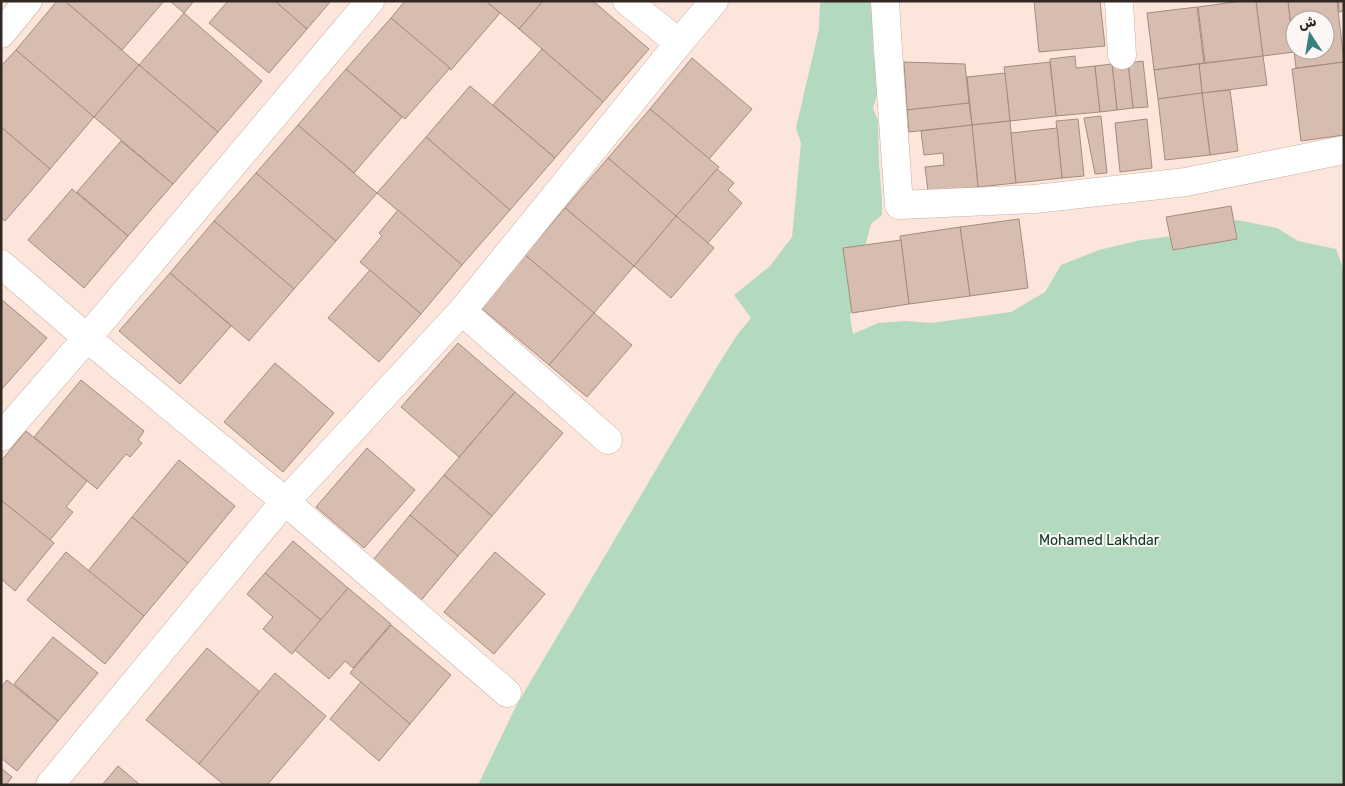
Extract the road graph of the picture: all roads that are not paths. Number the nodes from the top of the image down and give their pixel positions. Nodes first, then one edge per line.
1 (28, 1) edge
2 (370, 1) edge
3 (627, 1) edge
4 (714, 1) edge
5 (885, 1) edge
6 (1119, 2) edge
7 (1, 34) edge
8 (678, 43) junction
9 (1122, 55) dead end
10 (1344, 150) edge
11 (1, 264) edge
12 (462, 311) junction
13 (87, 338) junction
14 (1, 437) edge
15 (608, 440) dead end
16 (286, 502) junction
17 (507, 693) dead end
18 (50, 785) edge

1 - 7 street
2 - 13 street
3 - 8 street
4 - 8 street
5 - 10 street
6 - 9 street
8 - 12 street
11 - 13 street
12 - 15 street
12 - 16 street
13 - 14 street
13 - 16 street
16 - 17 street
16 - 18 street

